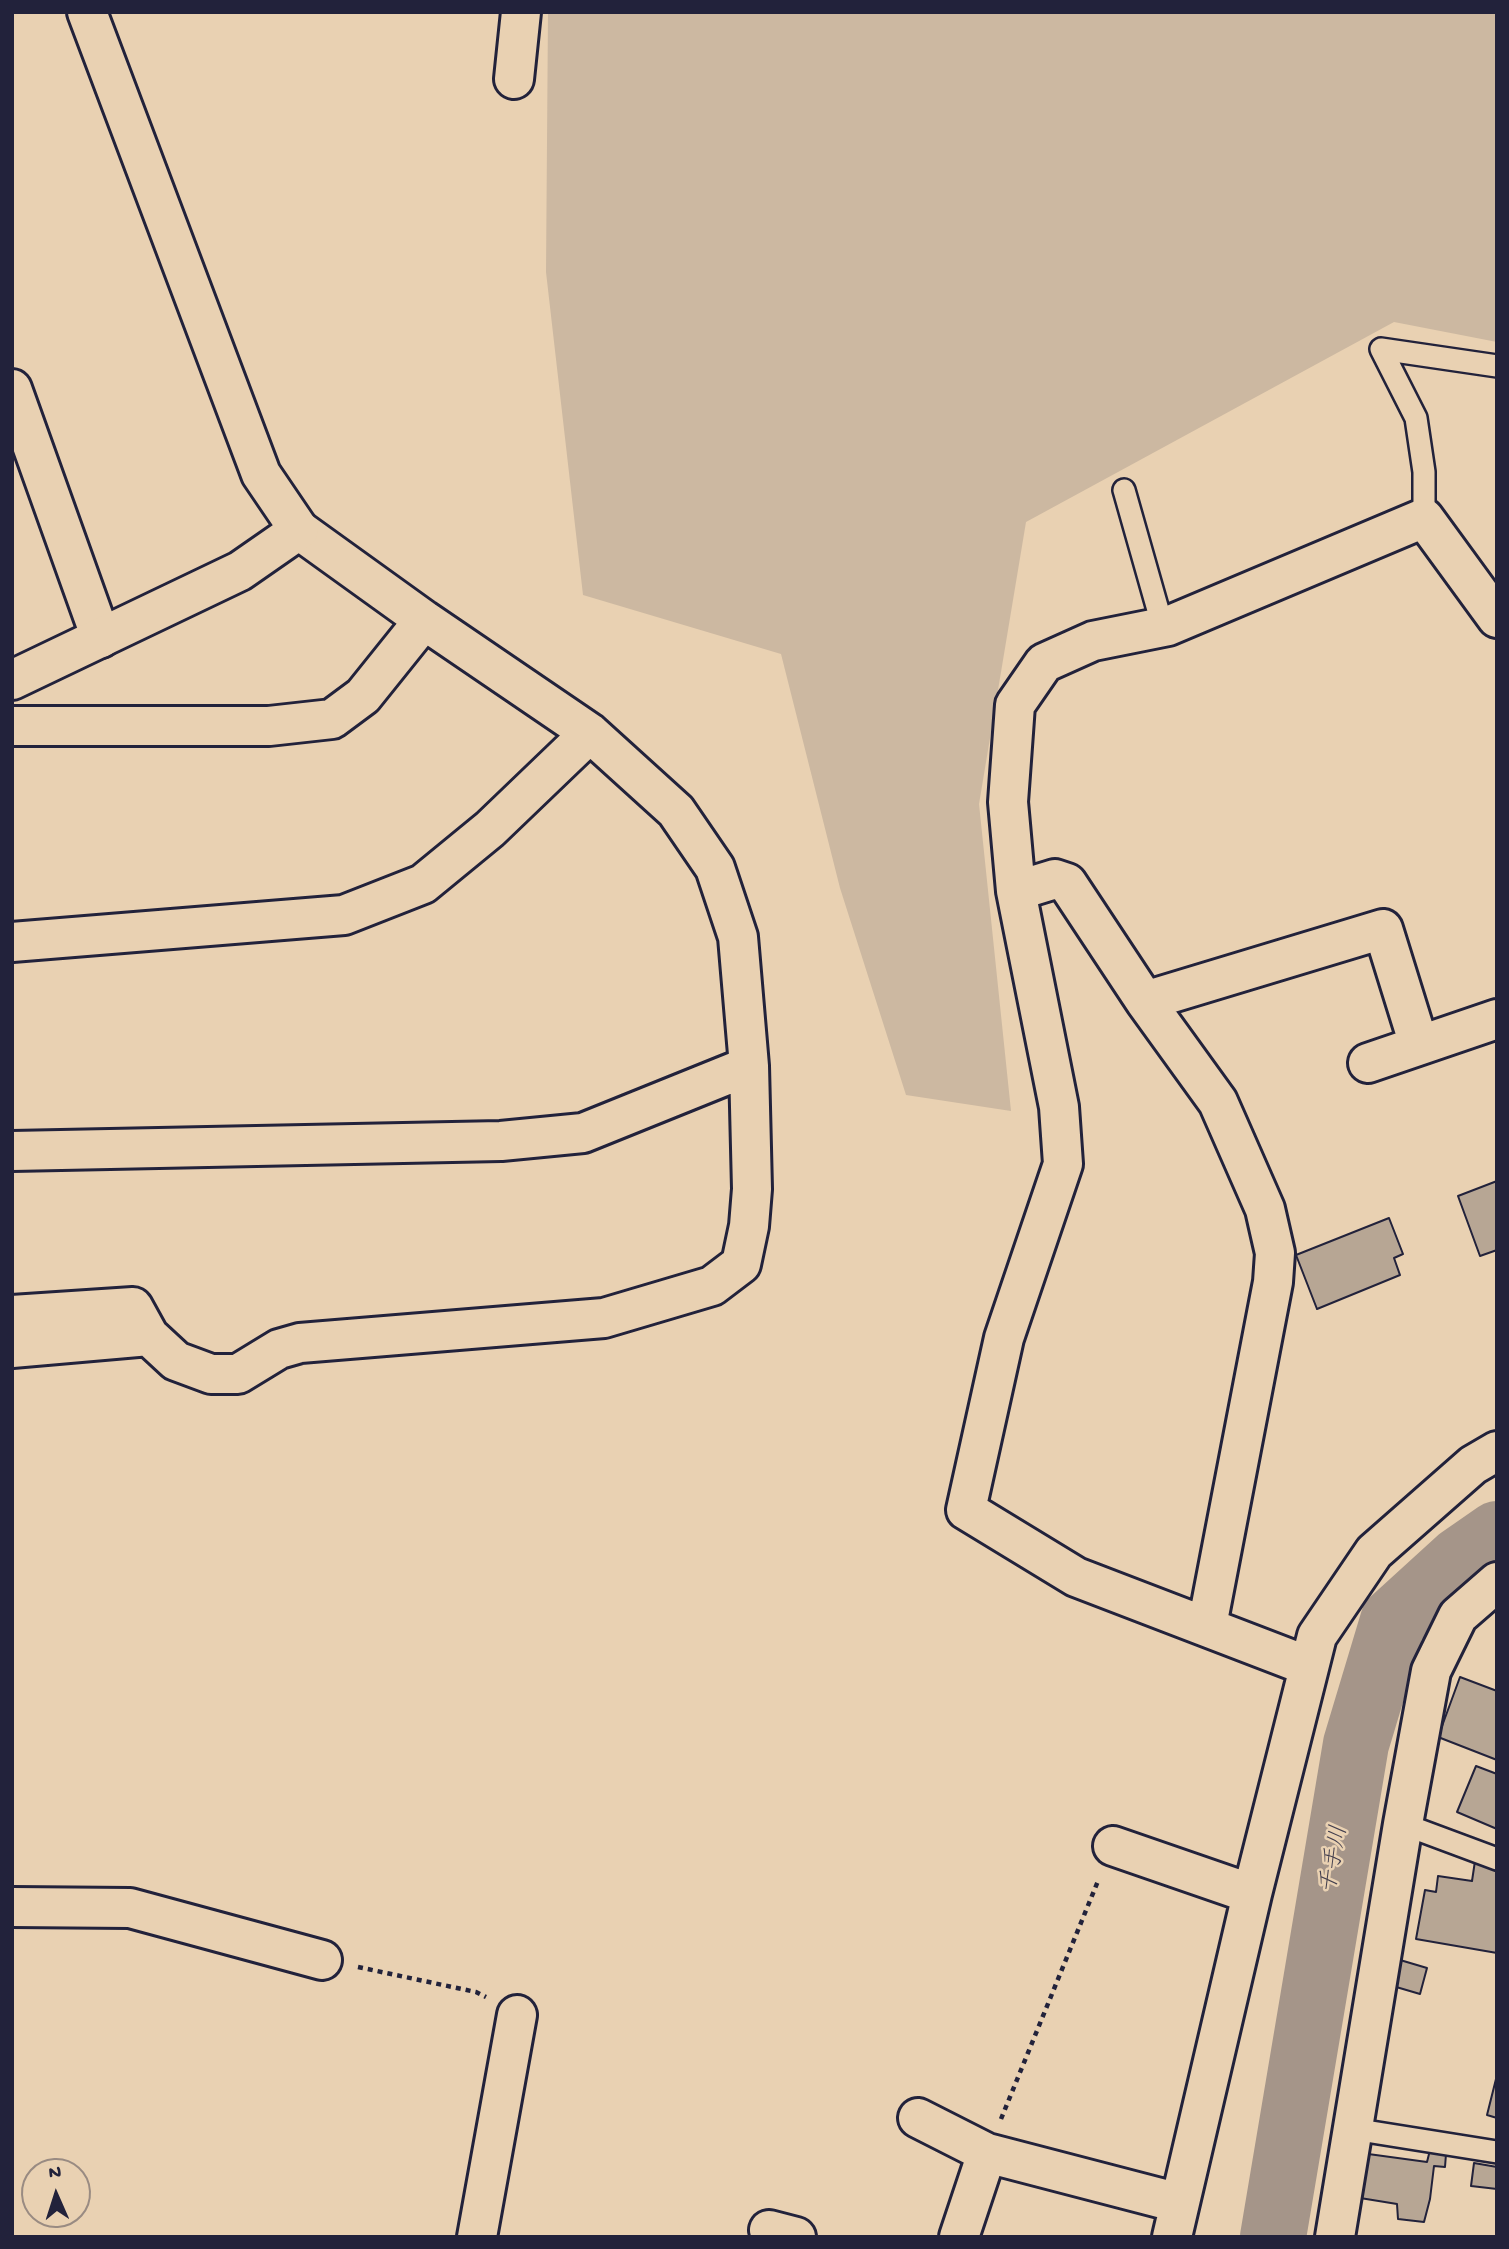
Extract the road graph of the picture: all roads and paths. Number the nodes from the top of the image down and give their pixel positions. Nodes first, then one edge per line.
1 (87, 12) edge
2 (521, 12) edge
3 (514, 79) dead end
4 (1497, 366) edge
5 (12, 389) edge
6 (1124, 490) dead end
7 (1424, 518) junction
8 (299, 530) junction
9 (1497, 618) edge
10 (424, 620) junction
11 (1168, 626) junction
12 (101, 638) junction
13 (12, 680) edge
14 (12, 726) edge
15 (590, 733) junction
16 (1016, 891) junction
17 (12, 942) edge
18 (1145, 1001) junction
19 (1497, 1019) edge
20 (1419, 1045) junction
21 (1368, 1063) dead end
22 (749, 1066) junction
23 (12, 1151) edge
24 (12, 1315) edge
25 (149, 1336) junction
26 (12, 1348) edge
27 (1497, 1451) edge
28 (1497, 1582) edge
29 (1207, 1626) junction
30 (1308, 1666) junction
31 (1403, 1824) junction
32 (1113, 1846) joint
33 (1497, 1859) edge
34 (1252, 1894) junction
35 (12, 1907) edge
36 (322, 1960) joint
37 (517, 2015) joint
38 (918, 2118) dead end
39 (1353, 2129) junction
40 (1497, 2152) edge
41 (987, 2153) junction
42 (1175, 2220) edge
43 (477, 2237) edge
44 (960, 2237) edge
45 (1335, 2237) edge

1 - 8 street
2 - 3 street
4 - 7 lane
5 - 12 street
6 - 11 lane
7 - 9 street
7 - 11 street
8 - 10 street
8 - 12 street
10 - 14 street
10 - 15 street
11 - 16 street
12 - 13 street
15 - 17 street
15 - 22 street
16 - 18 street
16 - 29 street
18 - 20 street
18 - 29 street
19 - 20 street
20 - 21 street
22 - 23 street
22 - 25 street
24 - 25 street
25 - 26 street
27 - 30 street
28 - 31 street
29 - 30 street
30 - 34 street
31 - 33 lane
31 - 39 street
32 - 34 street
32 - 41 path
34 - 42 street
35 - 36 street
36 - 37 path
37 - 43 street
38 - 41 street
39 - 40 lane
39 - 45 street
41 - 42 street
41 - 44 street

